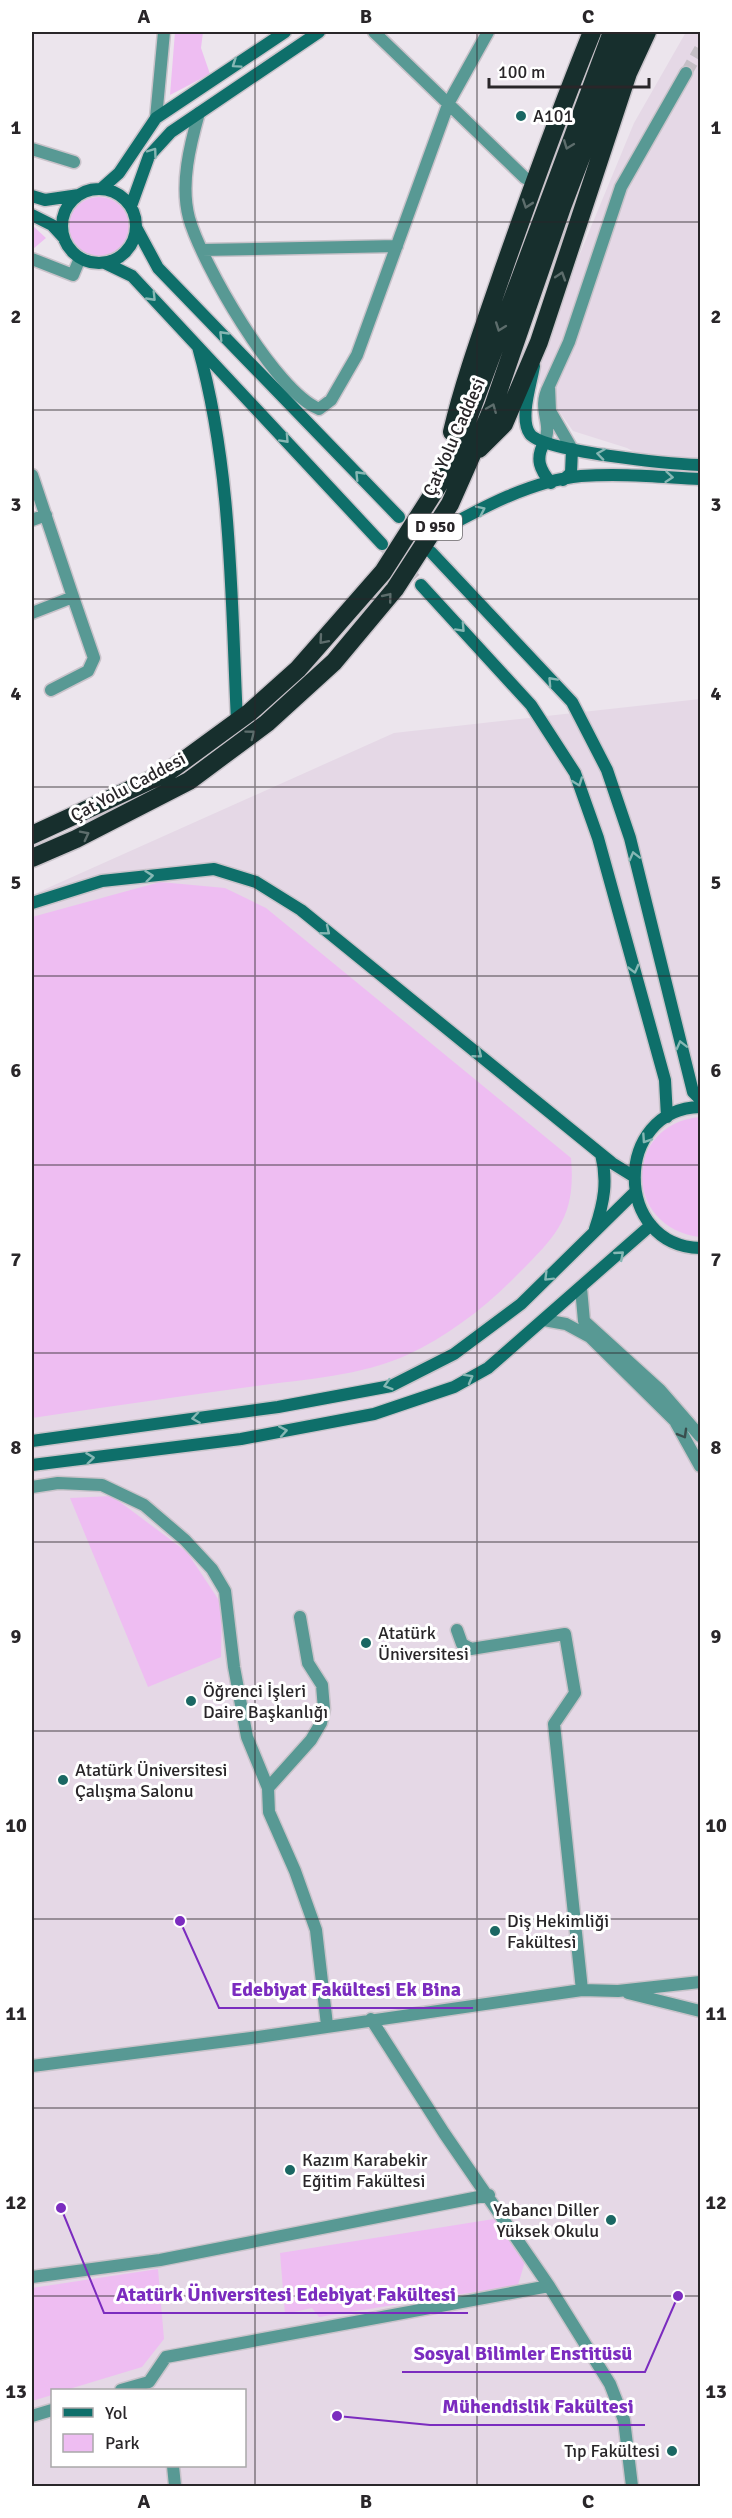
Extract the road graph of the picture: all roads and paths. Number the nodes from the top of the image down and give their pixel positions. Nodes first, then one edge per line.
1 (164, 32) edge
2 (285, 32) edge
3 (320, 32) edge
4 (374, 32) edge
5 (488, 32) edge
6 (592, 32) edge
7 (612, 32) edge
8 (629, 32) edge
9 (647, 32) edge
10 (686, 73) tunnel mouth
11 (449, 102) junction
12 (199, 113) junction
13 (156, 118) junction
14 (32, 149) edge
15 (74, 162) dead end
16 (535, 181) junction
17 (101, 189) junction
18 (79, 195) junction
19 (32, 196) edge
20 (131, 206) junction
21 (32, 215) edge
22 (137, 229) junction
23 (64, 238) junction
24 (397, 246) junction
25 (202, 250) junction
26 (80, 258) junction
27 (32, 259) edge
28 (105, 263) junction
29 (539, 342) junction
30 (198, 345) junction
31 (549, 386) junction
32 (544, 443) junction
33 (572, 449) junction
34 (471, 457) junction
35 (700, 465) edge
36 (32, 475) edge
37 (700, 479) edge
38 (557, 481) junction
39 (440, 482) junction
40 (46, 515) junction
41 (399, 517) dead end
42 (32, 520) edge
43 (382, 544) tunnel mouth
44 (430, 544) junction
45 (421, 585) tunnel mouth
46 (74, 597) junction
47 (32, 613) edge
48 (51, 690) dead end
49 (237, 721) junction
50 (32, 835) edge
51 (32, 858) edge
52 (32, 903) edge
53 (700, 1099) edge
54 (700, 1107) edge
55 (667, 1117) junction
56 (601, 1154) junction
57 (633, 1176) junction
58 (634, 1192) junction
59 (651, 1225) junction
60 (595, 1231) junction
61 (700, 1248) edge
62 (581, 1288) junction
63 (544, 1320) junction
64 (700, 1436) edge
65 (32, 1442) edge
66 (32, 1465) edge
67 (700, 1466) edge
68 (32, 1487) edge
69 (300, 1617) dead end
70 (457, 1630) dead end
71 (268, 1788) junction
72 (698, 1982) edge
73 (582, 1990) junction
74 (618, 1991) junction
75 (700, 2009) edge
76 (371, 2019) junction
77 (327, 2025) junction
78 (32, 2066) edge
79 (489, 2195) junction
80 (32, 2277) edge
81 (549, 2286) junction
82 (152, 2386) edge
83 (133, 2389) edge
84 (51, 2410) edge
85 (32, 2416) edge
86 (173, 2467) edge
87 (175, 2487) edge
88 (632, 2487) edge

1 - 13 street
2 -> 13 main road
3 - 12 main road
4 - 11 street
5 - 11 street
6 - 16 highway
7 -> 39 highway, Çat Yolu Caddesi / D 950
34 -> 8 highway, Çat Yolu Caddesi / D 950
29 -> 9 highway
10 - 31 street
11 - 16 street
11 - 24 street
20 -> 12 main road
12 - 25 street
13 - 17 main road
14 - 15 street
16 -> 39 highway
17 - 18 main road
17 - 20 main road
18 - 19 main road
18 - 23 main road
20 - 22 main road
21 - 23 main road
22 - 28 main road
41 -> 22 main road
23 - 26 main road
24 - 25 street
24 - 25 street
26 - 27 street
26 - 28 main road
28 -> 30 main road
29 - 32 main road
29 - 34 highway
30 -> 43 main road
30 - 49 main road
31 - 32 street
31 - 33 street
32 - 33 main road
32 - 38 main road
35 -> 33 main road
33 - 38 main road
34 - 44 highway, Çat Yolu Caddesi / D 950
36 - 40 street
38 -> 37 main road
44 -> 38 main road
39 -> 49 highway, Çat Yolu Caddesi / D 950
40 - 42 street
40 - 46 street
51 -> 44 highway, Çat Yolu Caddesi / D 950
53 -> 44 main road
45 -> 55 main road
46 - 47 street
46 - 48 street
49 - 50 highway, Çat Yolu Caddesi / D 950
52 -> 56 main road
54 - 55 main road
55 -> 57 main road
56 - 57 main road
56 - 60 main road
57 - 58 main road
58 - 59 main road
58 - 60 main road
59 - 61 main road
62 -> 59 main road
60 -> 65 main road
62 - 63 main road
62 - 64 street
66 -> 63 main road
63 -> 67 street
68 - 71 street
69 - 71 street
70 - 73 street
71 - 77 street
72 - 74 street
72 - 75 street
73 - 74 street
73 - 76 street
74 - 75 street
76 - 77 street
76 - 79 street
77 - 78 street
79 - 80 street
79 - 81 street
81 - 82 street
81 - 88 street
82 - 83 street
84 - 85 street
86 - 87 street

